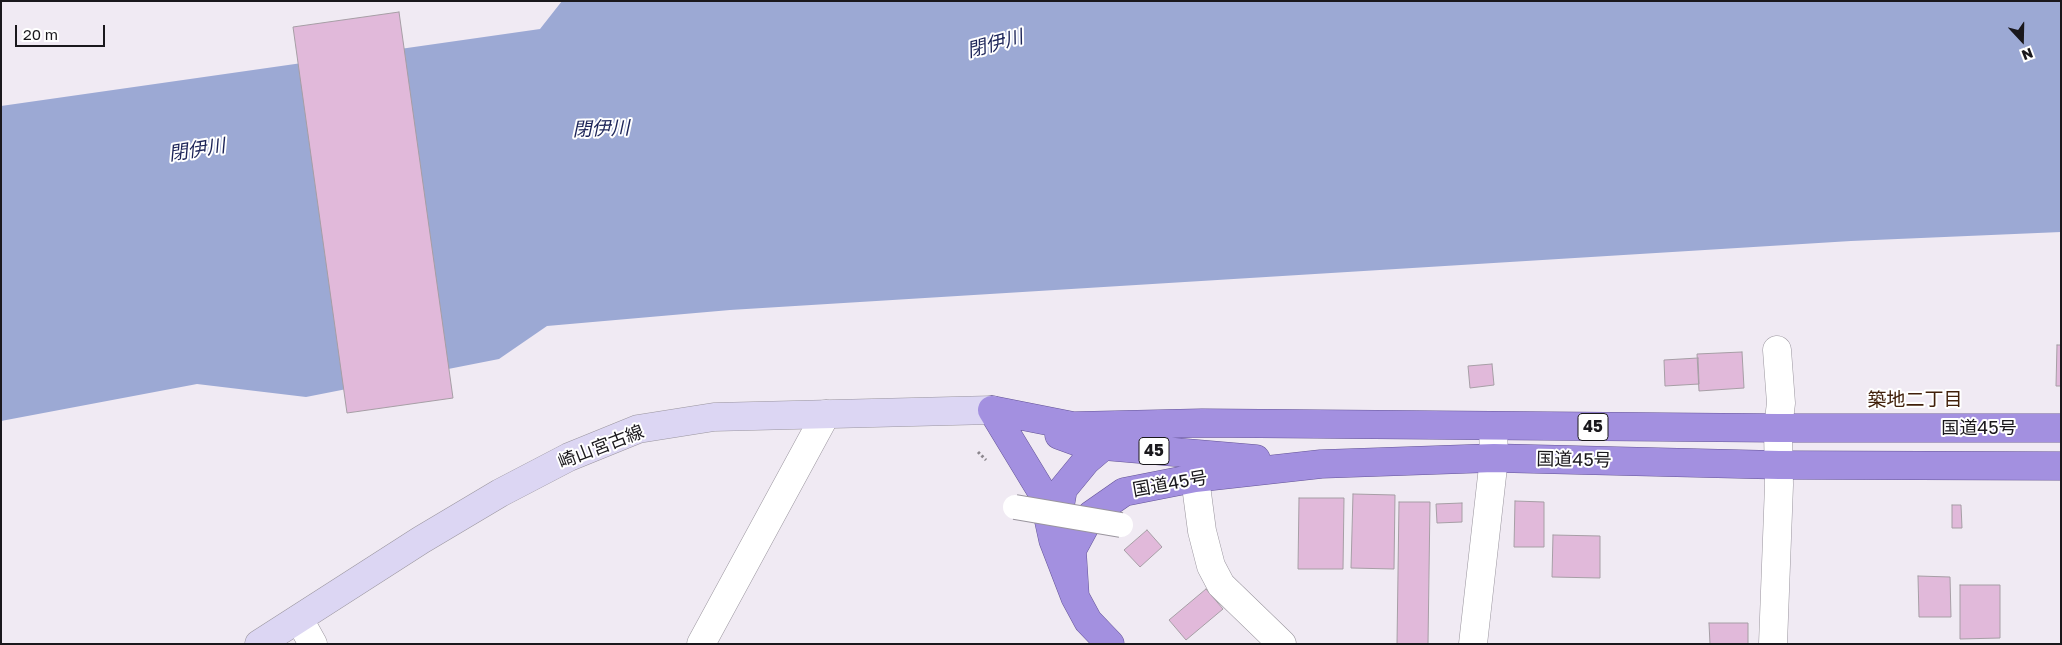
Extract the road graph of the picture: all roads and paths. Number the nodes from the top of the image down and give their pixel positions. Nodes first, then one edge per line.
1 (1777, 350) dead end
2 (992, 410) junction
3 (826, 414) junction
4 (1126, 425) junction
5 (1494, 426) junction
6 (1778, 428) junction
7 (2061, 428) edge
8 (1086, 444) junction
9 (1494, 458) junction
10 (1322, 464) junction
11 (1779, 465) junction
12 (2061, 466) edge
13 (1195, 478) junction
14 (1016, 507) dead end
15 (1091, 515) junction
16 (1121, 525) dead end
17 (1053, 540) junction
18 (1075, 597) junction
19 (299, 619) junction
20 (259, 644) edge
21 (313, 644) edge
22 (701, 644) edge
23 (1110, 644) edge
24 (1282, 644) edge
25 (1473, 644) edge
26 (1773, 644) edge

1 - 6 street
2 - 3 main road, 崎山宮古線
2 - 8 highway, 45
2 - 17 highway, 45
3 - 19 main road, 崎山宮古線
3 - 22 street
4 - 5 highway, 国道45号 / 45
4 - 8 highway, 45
4 - 8 highway
5 - 6 highway, 国道45号 / 45
5 - 9 street
6 - 7 highway, 国道45号 / 45
6 - 11 street
8 - 10 highway, 45
8 - 15 highway
8 - 17 highway
9 - 10 highway, 国道45号 / 45
9 - 11 highway, 国道45号 / 45
9 - 25 street
10 - 13 highway, 国道45号 / 45
11 - 12 highway, 国道45号 / 45
11 - 26 street
13 - 15 highway, 国道45号 / 45
13 - 24 street
14 - 16 street, bridge
15 - 18 highway, 国道45号 / 45
17 - 18 highway, 45
18 - 23 highway, 45
19 - 20 main road, 崎山宮古線
19 - 21 street

